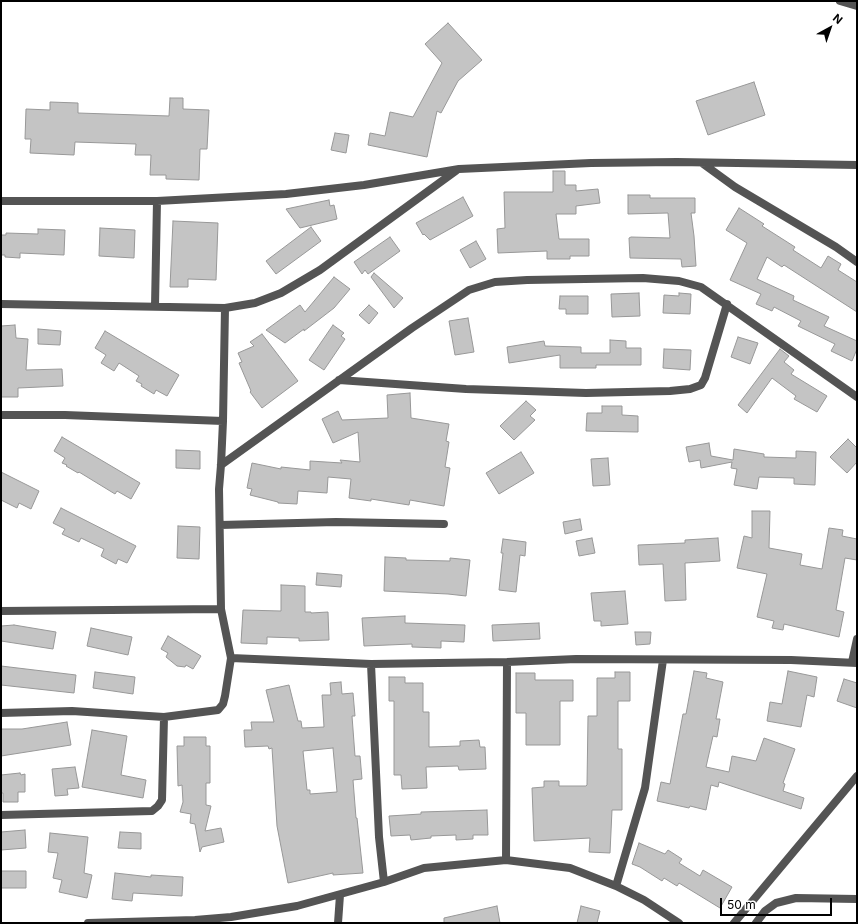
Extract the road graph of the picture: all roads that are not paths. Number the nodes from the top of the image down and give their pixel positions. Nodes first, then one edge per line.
1 (840, 1) edge
2 (857, 6) edge
3 (702, 163) junction
4 (857, 165) edge
5 (459, 169) junction
6 (1, 201) edge
7 (157, 201) junction
8 (857, 262) edge
9 (1, 304) edge
10 (727, 304) junction
11 (155, 306) junction
12 (225, 308) junction
13 (339, 380) junction
14 (857, 397) edge
15 (1, 415) edge
16 (223, 421) junction
17 (221, 465) junction
18 (444, 524) dead end
19 (220, 525) junction
20 (220, 609) junction
21 (1, 611) edge
22 (857, 639) edge
23 (231, 658) junction
24 (663, 660) junction
25 (507, 662) junction
26 (854, 663) edge
27 (371, 664) junction
28 (1, 713) edge
29 (164, 717) junction
30 (857, 776) edge
31 (1, 815) edge
32 (506, 860) junction
33 (384, 882) junction
34 (616, 886) junction
35 (340, 894) junction
36 (857, 899) edge
37 (195, 922) edge
38 (88, 923) edge
39 (338, 923) edge
40 (678, 923) edge
41 (734, 923) edge
42 (756, 923) edge

1 - 2 street
3 - 4 street
3 - 5 street
3 - 8 street
5 - 7 street
5 - 12 street
6 - 7 street
7 - 11 street
9 - 11 street
10 - 13 street
10 - 13 street
10 - 14 street
11 - 12 street
12 - 16 street
13 - 17 street
15 - 16 street
16 - 17 street
17 - 19 street
18 - 19 street
19 - 20 street
20 - 21 street
20 - 23 street
22 - 26 street
23 - 27 street
23 - 29 street
24 - 25 street
24 - 26 street
24 - 34 street
25 - 27 street
25 - 32 street
27 - 33 street
28 - 29 street
29 - 31 street
30 - 41 street
32 - 33 street
32 - 34 street
33 - 35 street
34 - 40 street
35 - 37 street
35 - 39 street
36 - 42 street
37 - 38 street

